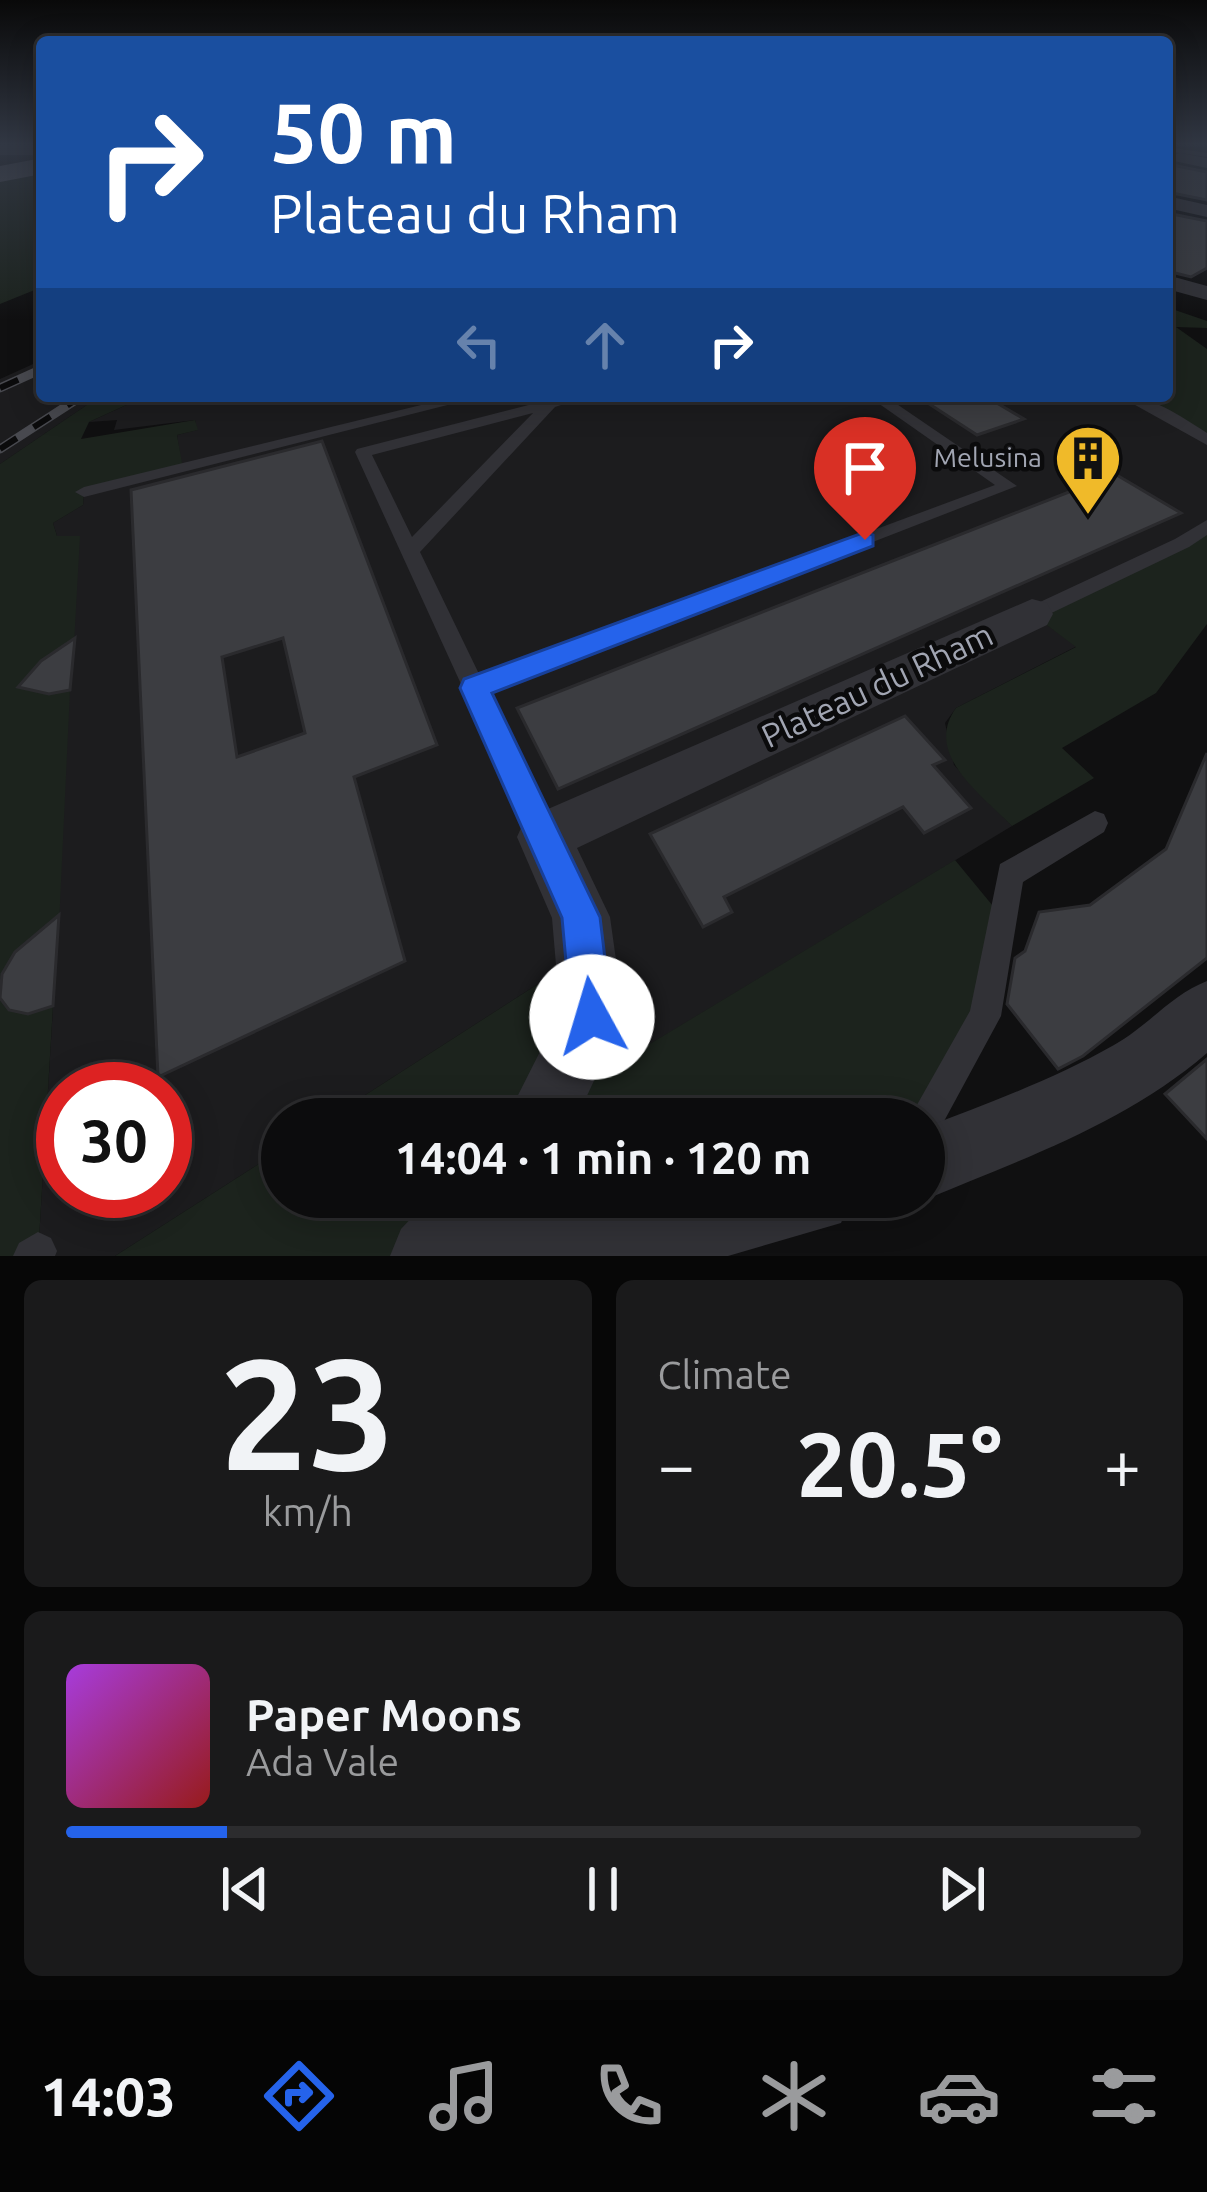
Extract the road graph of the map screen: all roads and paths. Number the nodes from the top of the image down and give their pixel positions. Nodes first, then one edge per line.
1 (1173, 203) edge
2 (1207, 211) edge
3 (1173, 284) edge
4 (1207, 293) edge
5 (452, 402) edge
6 (548, 402) edge
7 (559, 402) edge
8 (884, 402) edge
9 (1140, 402) edge
10 (1207, 440) edge
11 (84, 492) dead end
12 (1207, 526) edge
13 (410, 551) junction
14 (1032, 614) joint
15 (475, 688) junction
16 (1095, 823) dead end
17 (544, 837) junction
18 (1207, 1012) edge
19 (551, 1098) edge
20 (939, 1098) edge
21 (945, 1156) edge
22 (734, 1218) edge
23 (455, 1228) edge

1 - 2 street
3 - 4 street
5 - 11 lane
6 - 13 lane
7 - 13 lane
8 - 15 lane
9 - 10 lane
12 - 14 lane, Plateau du Rham
13 - 15 lane
14 - 17 street, Plateau du Rham
15 - 17 lane
16 - 20 lane
17 - 19 street
18 - 21 street
22 - 23 street

